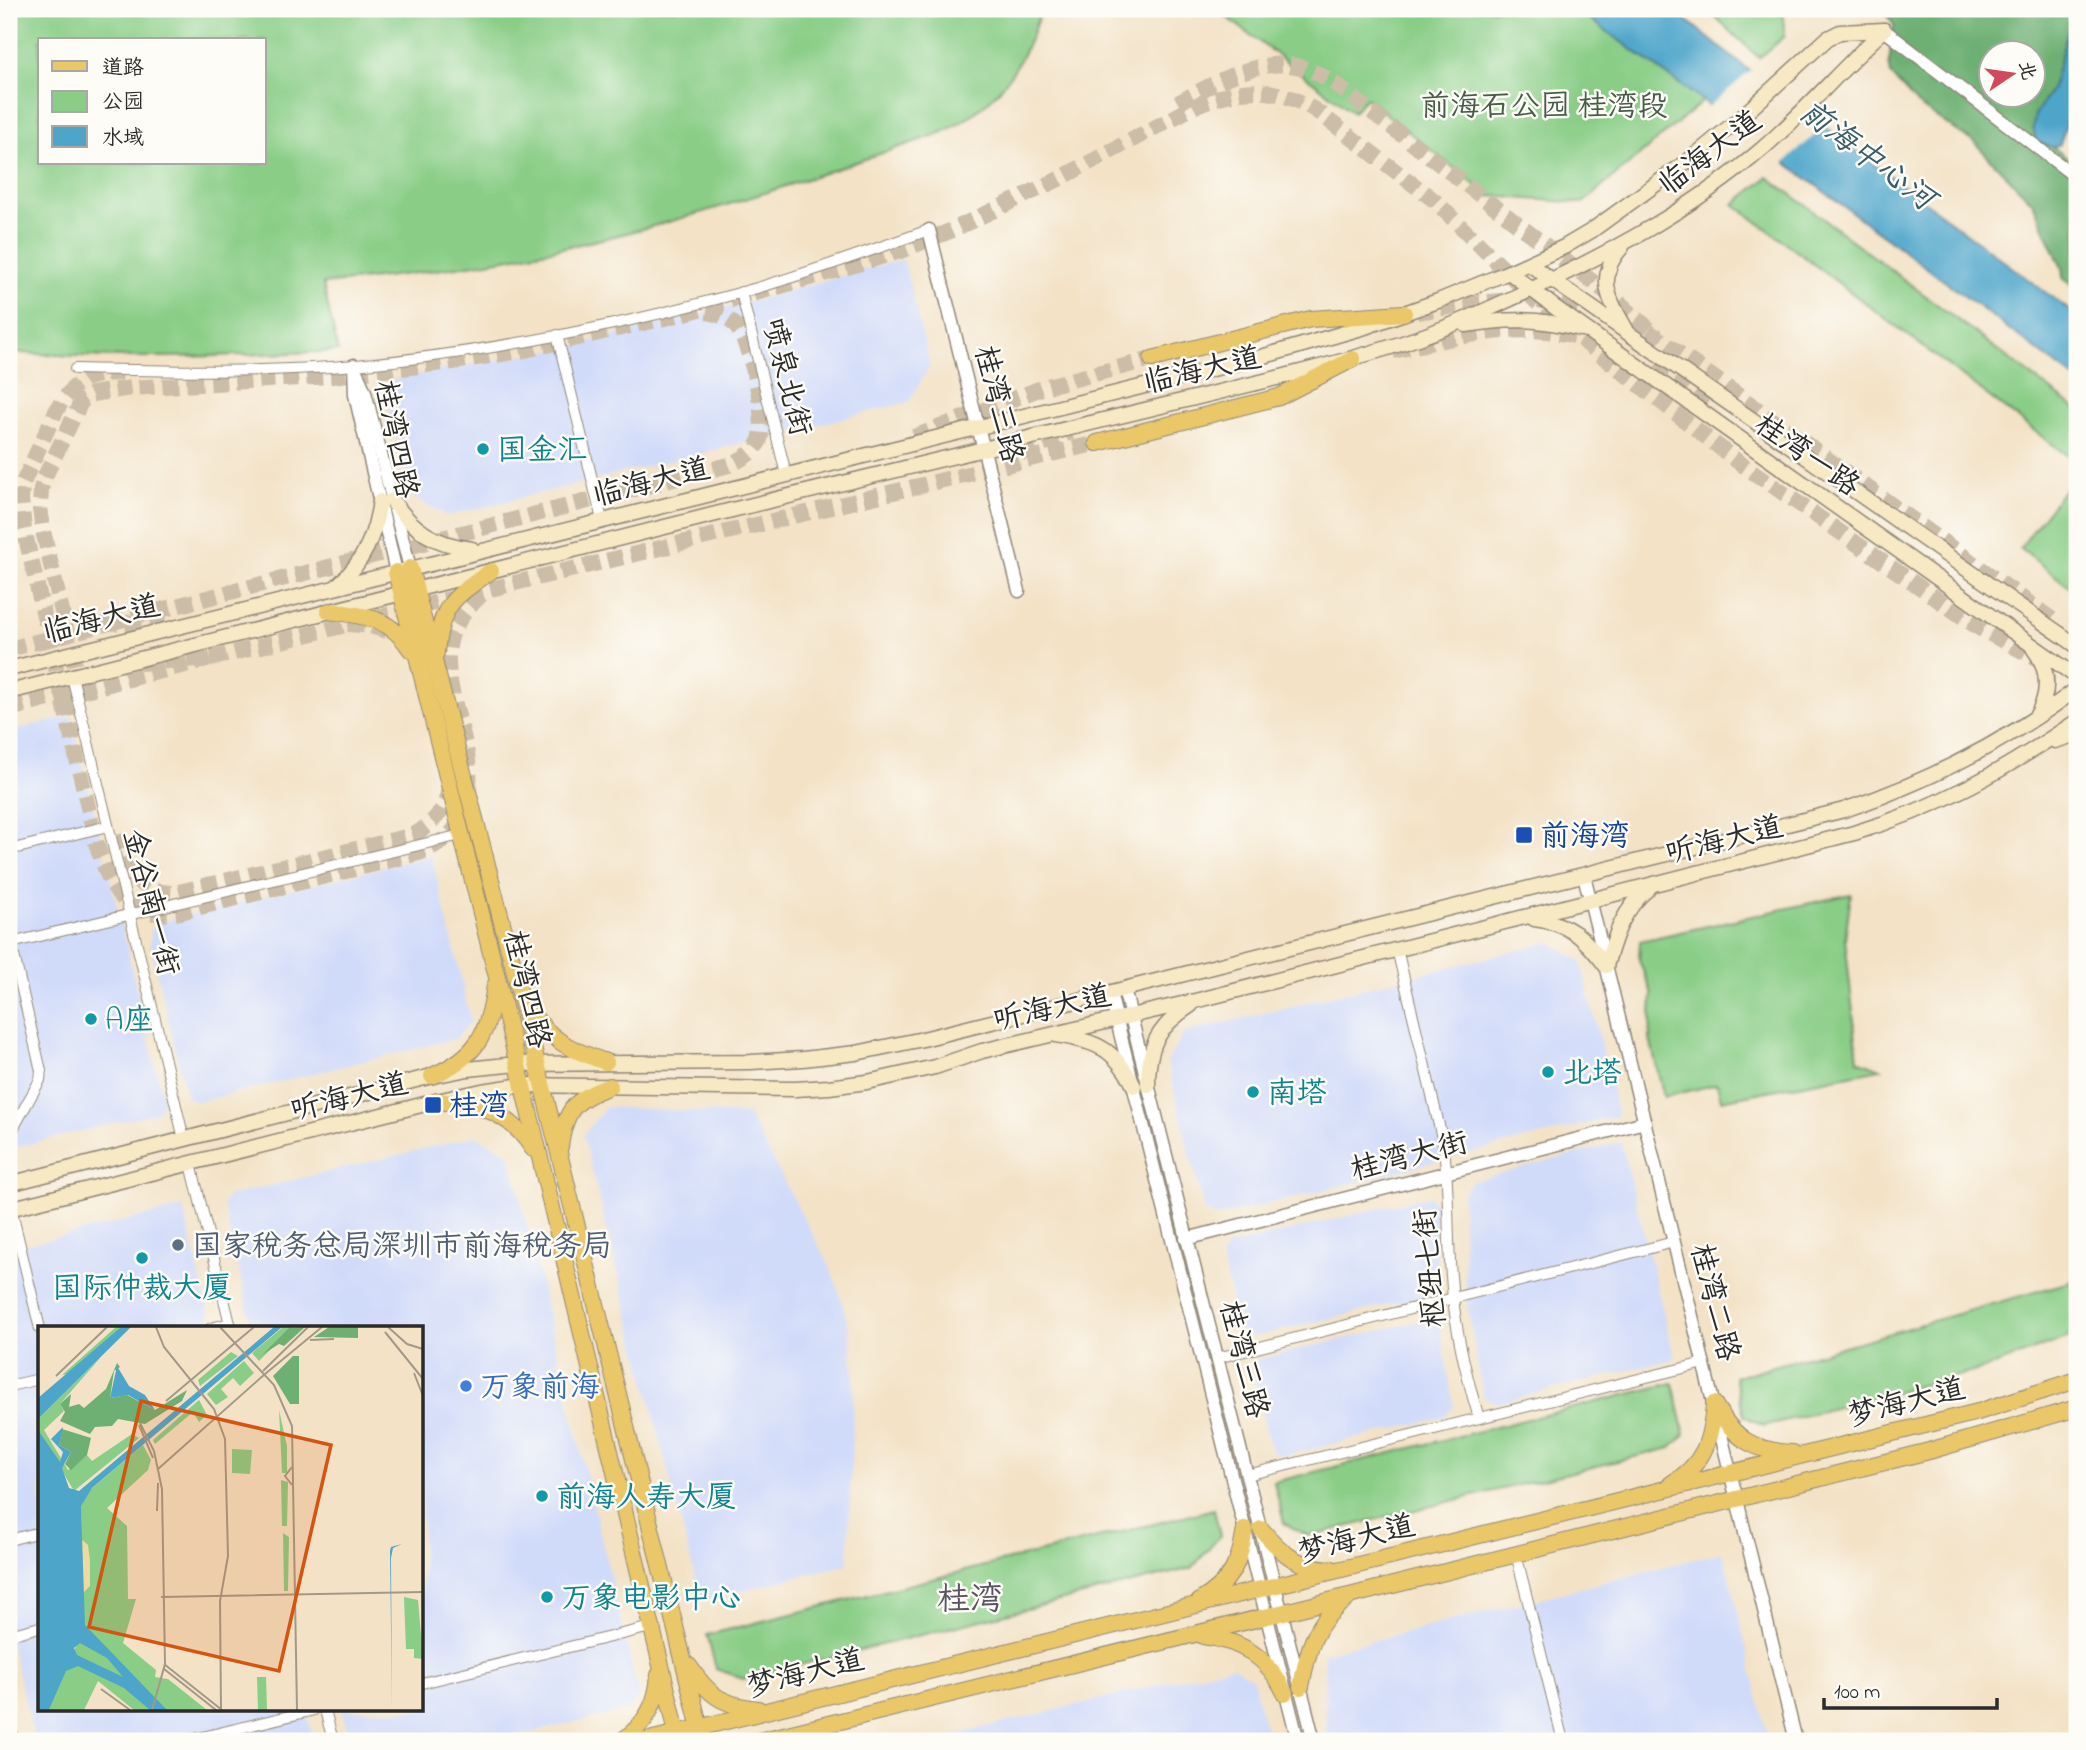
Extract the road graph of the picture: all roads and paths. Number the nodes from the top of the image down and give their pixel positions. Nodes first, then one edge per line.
1 (1884, 30) junction
2 (2077, 178) edge
3 (929, 230) joint
4 (1627, 242) junction
5 (1530, 264) junction
6 (1509, 272) junction
7 (1552, 280) junction
8 (1531, 290) junction
9 (741, 292) junction
10 (1404, 313) junction
11 (1441, 329) junction
12 (1589, 331) junction
13 (1629, 334) junction
14 (557, 335) junction
15 (1152, 359) tunnel mouth
16 (1353, 359) junction
17 (354, 365) junction
18 (75, 369) dead end
19 (978, 426) junction
20 (1097, 443) tunnel mouth
21 (984, 448) junction
22 (786, 474) junction
23 (386, 500) junction
24 (602, 520) junction
25 (480, 551) junction
26 (403, 570) junction
27 (491, 571) junction
28 (336, 587) junction
29 (1019, 590) dead end
30 (408, 592) junction
31 (329, 611) junction
32 (2056, 632) junction
33 (2077, 637) edge
34 (2030, 644) junction
35 (2077, 646) edge
36 (427, 666) junction
37 (9, 669) edge
38 (72, 676) junction
39 (2077, 677) edge
40 (2077, 690) edge
41 (9, 692) edge
42 (2035, 719) junction
43 (2077, 721) edge
44 (2077, 734) edge
45 (2040, 746) junction
46 (108, 826) junction
47 (461, 835) junction
48 (9, 850) edge
49 (1584, 876) junction
50 (1652, 885) junction
51 (1590, 901) junction
52 (130, 915) junction
53 (1518, 919) junction
54 (10, 938) edge
55 (1397, 950) junction
56 (1606, 966) junction
57 (496, 973) junction
58 (1117, 991) junction
59 (1199, 1000) junction
60 (522, 1002) junction
61 (1124, 1017) junction
62 (1048, 1034) junction
63 (606, 1062) junction
64 (537, 1063) junction
65 (517, 1064) junction
66 (432, 1076) junction
67 (522, 1085) junction
68 (542, 1085) junction
69 (1141, 1086) junction
70 (610, 1087) junction
71 (437, 1101) junction
72 (1645, 1122) junction
73 (9, 1136) edge
74 (184, 1139) junction
75 (559, 1153) junction
76 (539, 1157) junction
77 (191, 1164) junction
78 (1447, 1172) junction
79 (9, 1184) edge
80 (10, 1209) edge
81 (1186, 1239) junction
82 (1674, 1242) junction
83 (1452, 1298) junction
84 (39, 1326) edge
85 (231, 1326) edge
86 (1217, 1358) junction
87 (1704, 1363) junction
88 (38, 1379) edge
89 (2077, 1380) edge
90 (9, 1386) edge
91 (1714, 1404) junction
92 (2077, 1408) edge
93 (1479, 1418) junction
94 (1809, 1453) junction
95 (1731, 1472) junction
96 (1247, 1475) junction
97 (1657, 1491) junction
98 (1738, 1498) junction
99 (1245, 1529) junction
100 (1261, 1529) junction
101 (38, 1533) edge
102 (9, 1540) edge
103 (1516, 1554) junction
104 (1348, 1569) junction
105 (1276, 1586) junction
106 (1259, 1590) junction
107 (1355, 1595) junction
108 (1185, 1608) junction
109 (1282, 1613) junction
110 (1266, 1617) junction
111 (38, 1627) edge
112 (652, 1627) junction
113 (9, 1634) edge
114 (1190, 1635) junction
115 (682, 1657) junction
116 (660, 1662) junction
117 (424, 1683) edge
118 (1293, 1690) junction
119 (771, 1710) junction
120 (306, 1712) edge
121 (326, 1712) edge
122 (9, 1727) edge
123 (701, 1734) edge
124 (678, 1737) edge
125 (781, 1738) edge
126 (12, 1741) edge
127 (186, 1741) edge
128 (333, 1741) edge
129 (622, 1741) edge
130 (645, 1741) edge
131 (759, 1741) edge
132 (1298, 1741) edge
133 (1314, 1741) edge
134 (1563, 1741) edge
135 (1796, 1741) edge

1 - 2 street
1 - 4 main road, 临海大道
1 - 5 main road, 临海大道
3 - 9 street
3 - 19 street, 桂湾三路
4 - 7 main road, 临海大道
4 - 13 main road
5 - 6 main road, 临海大道
5 - 7 main road, 桂湾一路
6 - 8 main road, 桂湾一路
6 - 10 main road, 临海大道
7 - 8 main road, 临海大道
7 - 13 main road, 桂湾一路
8 - 11 main road, 临海大道
8 - 12 main road, 桂湾一路
9 - 14 street
9 - 22 street, 喷泉北街
10 - 15 main road
10 - 19 main road, 临海大道
11 - 12 main road
11 - 16 main road, 临海大道
12 - 34 main road, 桂湾一路
13 - 32 main road, 桂湾一路
14 - 17 street
14 - 24 street
16 - 20 main road
16 - 21 main road, 临海大道
17 - 18 street
17 - 23 street, 桂湾四路
19 - 21 street, 桂湾三路
19 - 22 main road, 临海大道
21 - 27 main road, 临海大道
21 - 29 street, 桂湾三路
22 - 24 main road, 临海大道
23 - 25 main road
23 - 26 street, 桂湾四路
23 - 28 main road
24 - 25 main road, 临海大道
25 - 26 main road, 临海大道
26 - 28 main road, 临海大道
26 - 30 main road, 桂湾四路
27 - 30 main road, 临海大道
27 - 36 main road
28 - 37 main road, 临海大道
30 - 31 main road, 临海大道
30 - 36 main road, 桂湾四路
31 - 36 main road
31 - 38 main road, 临海大道
32 - 33 main road
32 - 35 main road, 桂湾一路
34 - 39 main road, 桂湾一路
34 - 42 main road
36 - 47 main road, 桂湾四路
36 - 60 main road, 桂湾四路
38 - 41 main road, 临海大道
38 - 46 street, 金谷南一街
40 - 42 main road, 听海大道
42 - 49 main road, 听海大道
43 - 45 main road, 听海大道
44 - 45 main road
45 - 50 main road, 听海大道
46 - 48 street
46 - 52 street, 金谷南一街
47 - 52 street
47 - 57 main road, 桂湾四路
49 - 51 street, 桂湾二路
49 - 58 main road, 听海大道
50 - 51 main road, 听海大道
50 - 56 main road
51 - 53 main road, 听海大道
51 - 56 street, 桂湾二路
52 - 54 street
52 - 74 street, 金谷南一街
53 - 55 main road, 听海大道
53 - 56 main road
54 - 73 street
55 - 59 main road, 听海大道
55 - 78 street, 枢纽七街
56 - 72 street, 桂湾二路
57 - 65 main road, 桂湾四路
57 - 66 main road
58 - 61 street, 桂湾三路
58 - 63 main road, 听海大道
59 - 61 main road, 听海大道
59 - 69 main road
60 - 63 main road
60 - 64 main road, 桂湾四路
61 - 62 main road, 听海大道
61 - 69 street, 桂湾三路
62 - 69 main road
62 - 70 main road, 听海大道
63 - 64 main road, 听海大道
64 - 65 main road, 听海大道
64 - 68 main road, 桂湾四路
65 - 66 main road, 听海大道
65 - 67 main road, 桂湾四路
66 - 74 main road, 听海大道
67 - 68 main road, 听海大道
67 - 71 main road, 听海大道
67 - 76 main road, 桂湾四路
68 - 70 main road, 听海大道
68 - 75 main road, 桂湾四路
69 - 81 street, 桂湾三路
69 - 99 street, 桂湾三路
70 - 75 main road
71 - 76 main road
71 - 77 main road, 听海大道
72 - 78 street, 桂湾大街
72 - 82 street, 桂湾二路
74 - 79 main road, 听海大道
75 - 115 main road, 桂湾四路
76 - 112 main road, 桂湾四路
77 - 80 main road, 听海大道
77 - 85 street
78 - 81 street, 桂湾大街
78 - 83 street, 枢纽七街
80 - 84 street
81 - 86 street, 桂湾三路
82 - 83 street
82 - 87 street, 桂湾二路
83 - 86 street
83 - 93 street, 枢纽七街
86 - 96 street, 桂湾三路
87 - 91 street, 桂湾二路
87 - 93 street
88 - 90 street
89 - 94 main road, 梦海大道
91 - 94 main road
91 - 95 street, 桂湾二路
91 - 97 main road
92 - 98 main road, 梦海大道
93 - 96 street
94 - 95 main road, 梦海大道
95 - 97 main road, 梦海大道
95 - 98 street, 桂湾二路
96 - 100 street, 桂湾三路
97 - 104 main road, 梦海大道
98 - 103 main road, 梦海大道
98 - 135 street, 桂湾二路
99 - 106 street, 桂湾三路
99 - 108 main road
100 - 104 main road
100 - 105 street, 桂湾三路
101 - 102 street
103 - 107 main road, 梦海大道
103 - 134 street
104 - 105 main road, 梦海大道
105 - 106 main road, 梦海大道
105 - 109 street, 桂湾三路
106 - 108 main road, 梦海大道
106 - 110 street, 桂湾三路
107 - 109 main road, 梦海大道
107 - 118 main road
108 - 119 main road, 梦海大道
109 - 110 main road, 梦海大道
109 - 118 street, 桂湾三路
110 - 114 main road, 梦海大道
110 - 118 street, 桂湾三路
111 - 113 street
112 - 116 main road, 桂湾四路
112 - 117 street
114 - 118 main road
114 - 125 main road, 梦海大道
115 - 119 main road
115 - 123 main road, 桂湾四路
116 - 124 main road, 桂湾四路
116 - 129 main road
118 - 132 street, 桂湾三路
118 - 133 street, 桂湾三路
119 - 123 main road, 梦海大道
120 - 127 street
121 - 128 street
122 - 126 street
123 - 124 main road, 梦海大道
124 - 130 main road, 梦海大道
125 - 131 main road, 梦海大道

